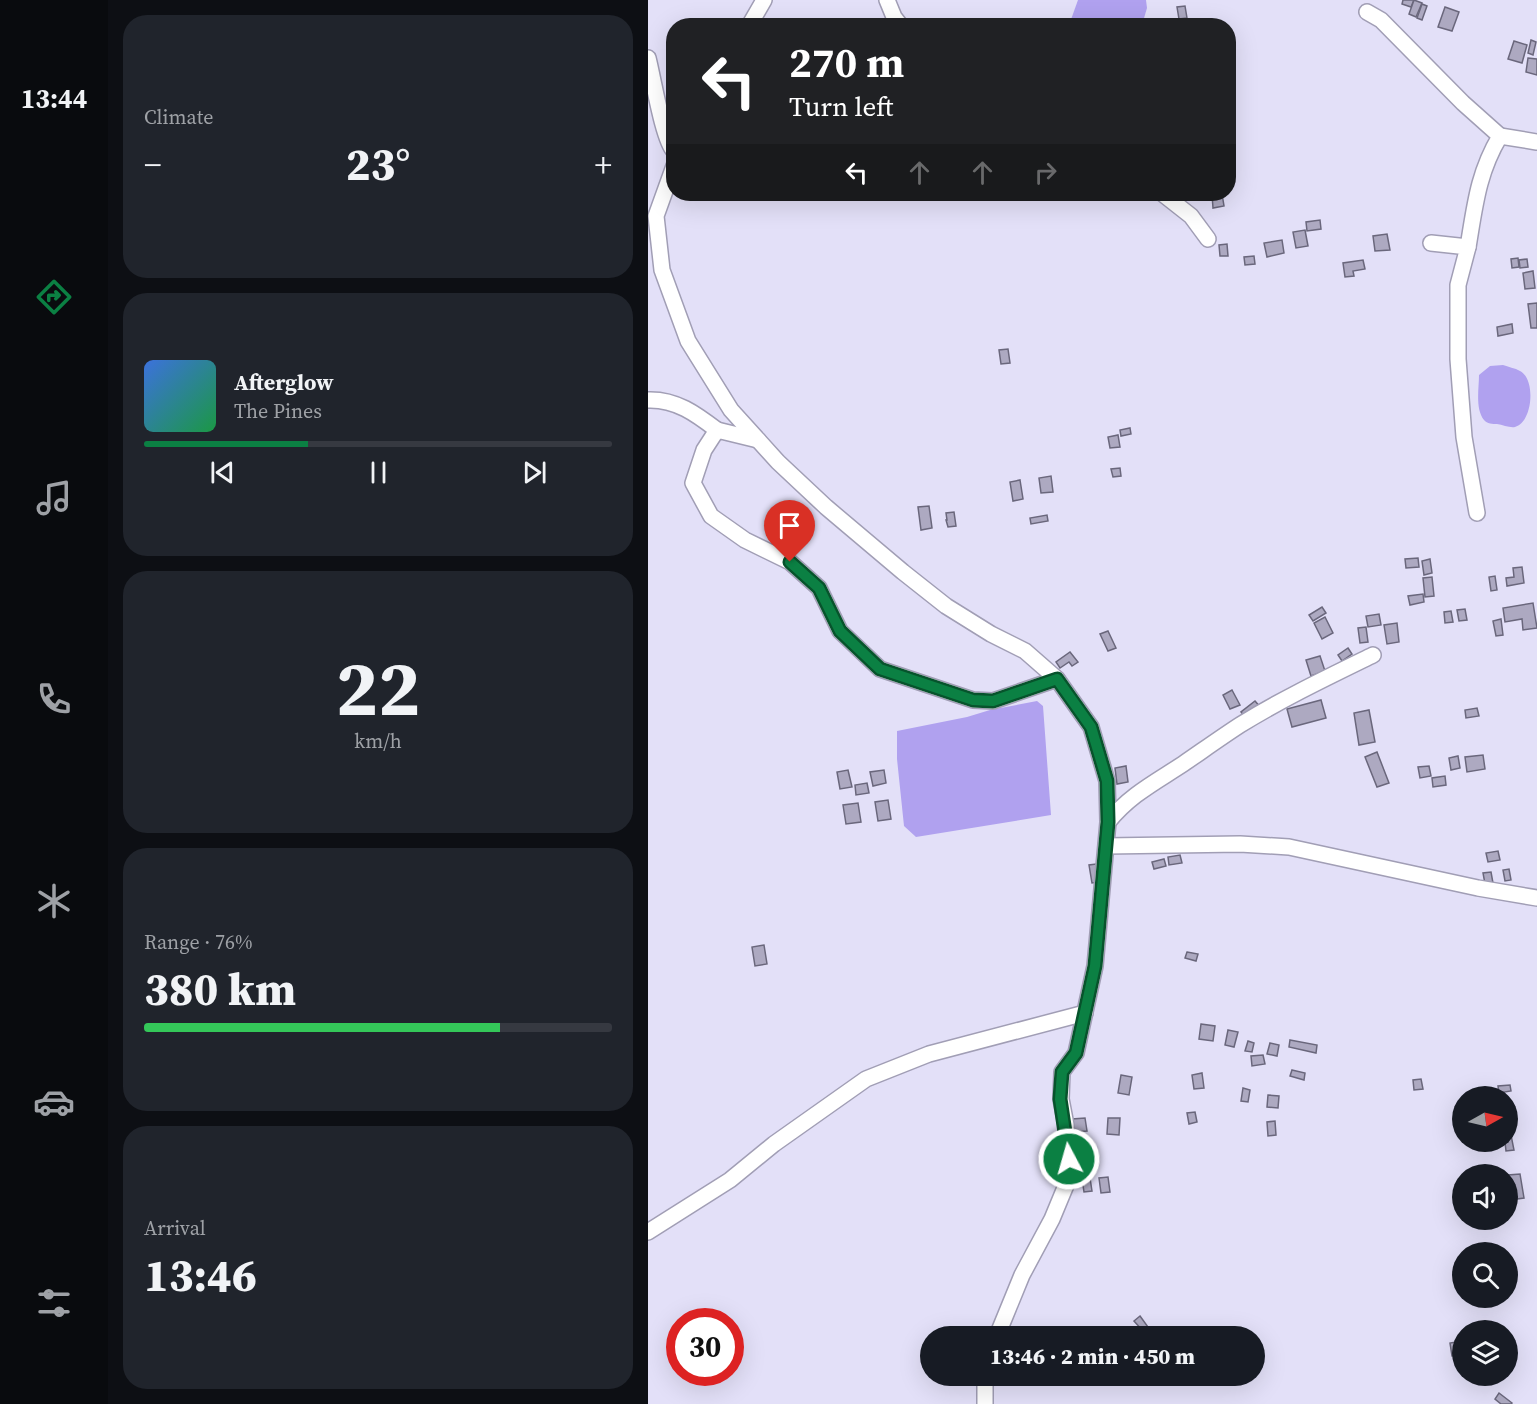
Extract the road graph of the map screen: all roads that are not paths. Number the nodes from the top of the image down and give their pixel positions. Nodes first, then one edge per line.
1 (764, 0) edge
2 (887, 0) edge
3 (1367, 12) dead end
4 (754, 18) edge
5 (895, 18) edge
6 (648, 58) edge
7 (666, 133) edge
8 (1500, 136) junction
9 (1537, 142) edge
10 (666, 185) edge
11 (1172, 201) edge
12 (652, 219) edge
13 (1208, 239) dead end
14 (1431, 243) dead end
15 (1468, 247) junction
16 (648, 400) edge
17 (717, 430) junction
18 (758, 440) junction
19 (1477, 513) dead end
20 (1373, 655) dead end
21 (1057, 679) junction
22 (1108, 822) junction
23 (1106, 846) junction
24 (1537, 898) edge
25 (1085, 1013) junction
26 (648, 1232) edge
27 (1001, 1326) edge
28 (985, 1386) edge
29 (985, 1404) edge

1 - 4 street
2 - 5 street
3 - 8 street
6 - 7 street
8 - 9 street
8 - 15 street
10 - 12 street
11 - 13 street
12 - 18 street
14 - 15 street
15 - 19 street
16 - 17 street
17 - 18 street
17 - 21 street
18 - 21 street
20 - 22 street
21 - 22 street
22 - 23 street
23 - 24 street
23 - 25 street
25 - 26 street
25 - 27 street
28 - 29 street

